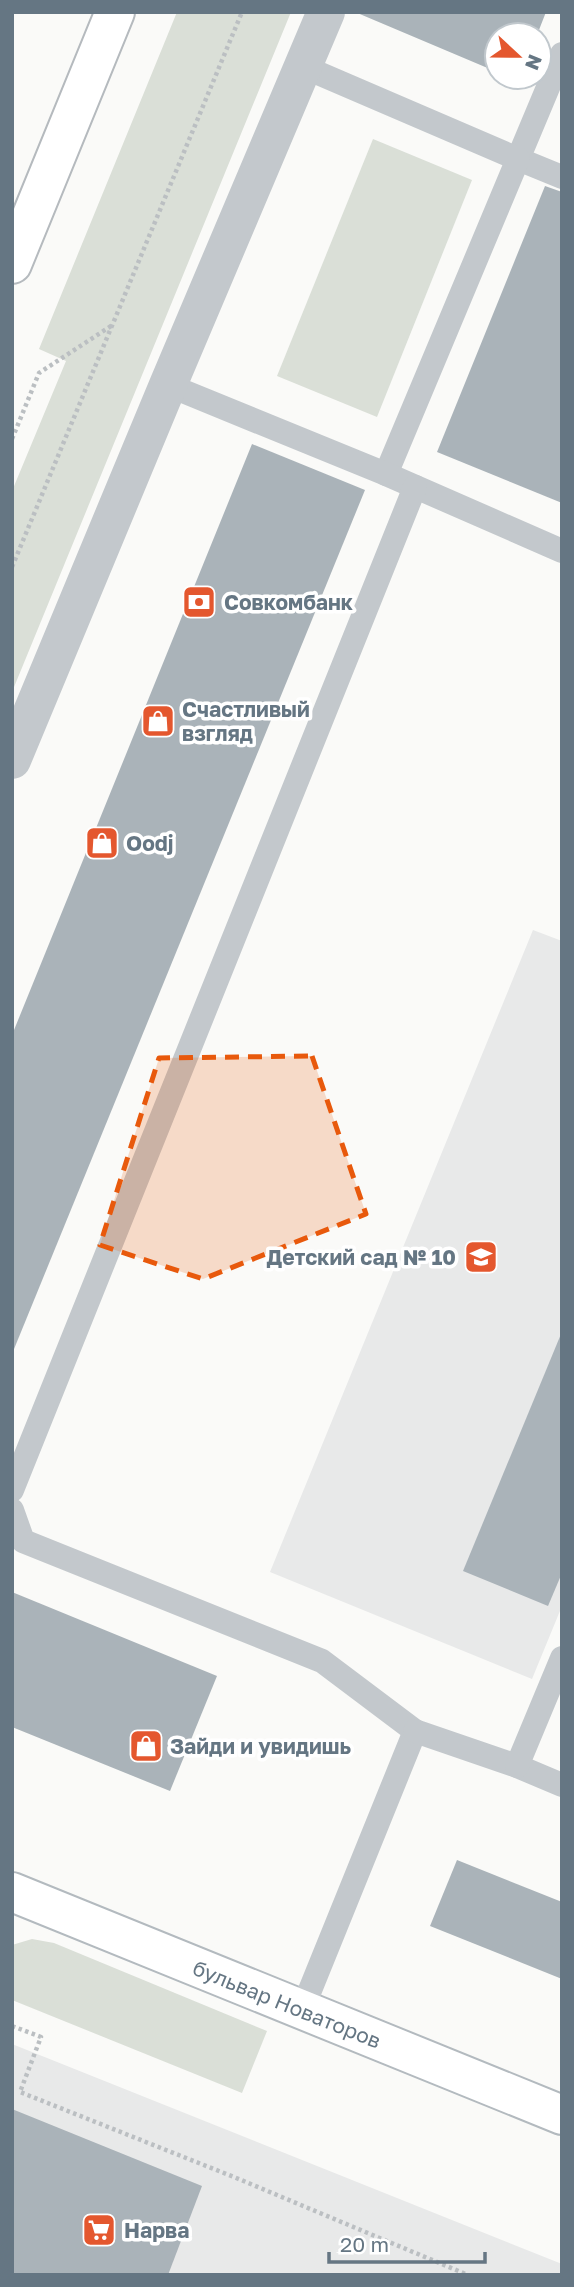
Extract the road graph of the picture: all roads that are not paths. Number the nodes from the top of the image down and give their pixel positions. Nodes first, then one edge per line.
1 (115, 12) edge
2 (326, 12) edge
3 (562, 54) edge
4 (304, 67) junction
5 (518, 159) junction
6 (562, 177) edge
7 (12, 264) edge
8 (168, 385) junction
9 (386, 474) junction
10 (415, 487) junction
11 (562, 551) edge
12 (12, 760) edge
13 (12, 1490) edge
14 (12, 1510) edge
15 (562, 1658) edge
16 (415, 1731) junction
17 (517, 1766) junction
18 (562, 1785) edge
19 (12, 1892) edge
20 (302, 2010) junction
21 (562, 2115) edge

1 - 7 street
2 - 4 street
3 - 5 lane
4 - 5 lane
4 - 8 street
5 - 6 lane
5 - 9 lane
8 - 9 lane
8 - 12 street
9 - 10 lane
10 - 11 lane
10 - 13 lane
14 - 16 lane
15 - 17 lane
16 - 17 lane
16 - 20 lane
17 - 18 lane
19 - 20 street, бульвар Новаторов
20 - 21 street, бульвар Новаторов

